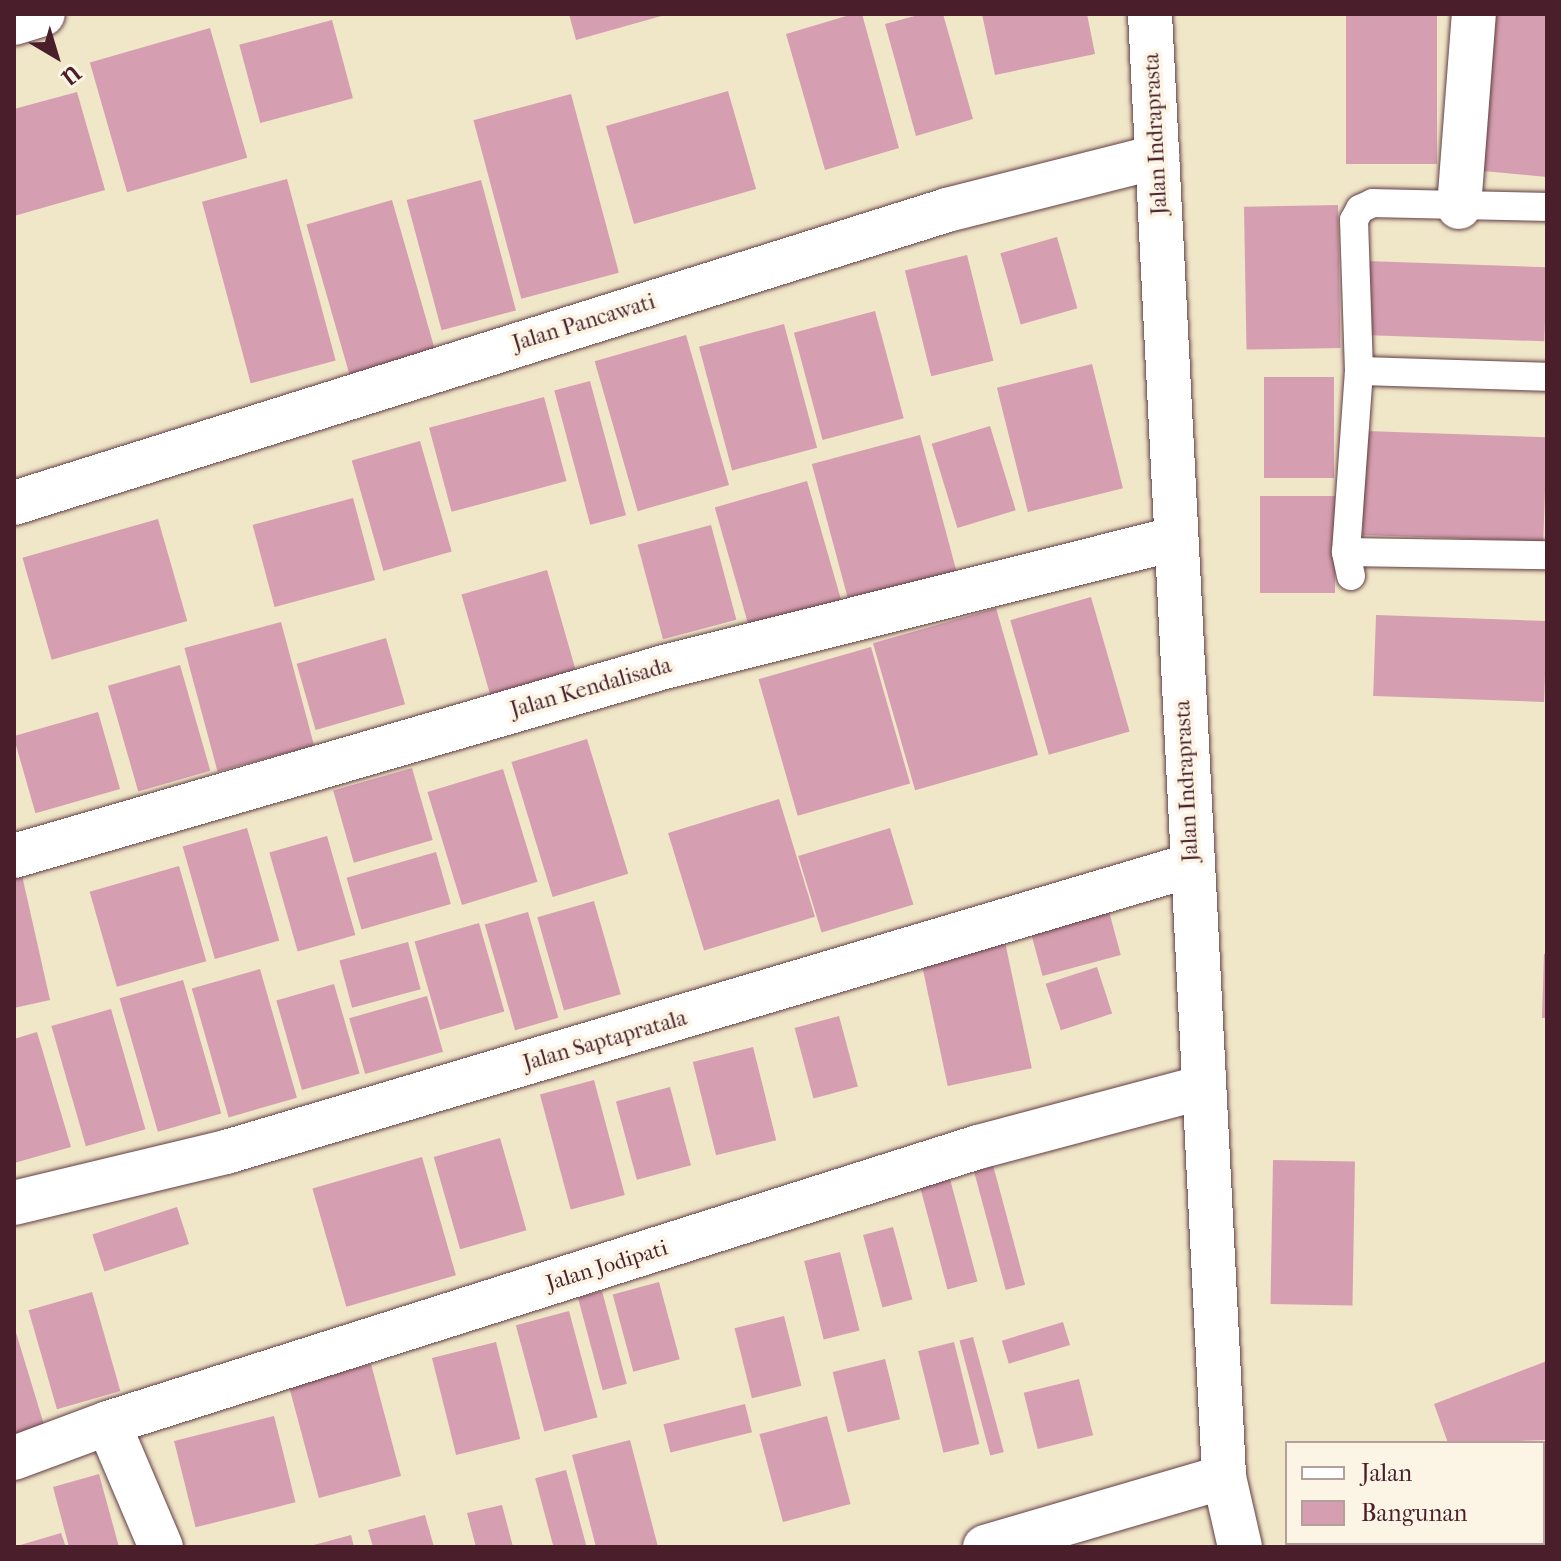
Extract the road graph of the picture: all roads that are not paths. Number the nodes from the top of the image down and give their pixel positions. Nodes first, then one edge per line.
1 (43, 14) edge
2 (1150, 14) edge
3 (1474, 14) edge
4 (14, 23) edge
5 (1157, 157) junction
6 (1459, 207) junction
7 (1547, 207) edge
8 (1359, 371) junction
9 (1547, 377) edge
10 (14, 503) edge
11 (1174, 539) junction
12 (1547, 555) edge
13 (14, 856) edge
14 (1192, 865) junction
15 (1203, 1087) junction
16 (14, 1203) edge
17 (108, 1423) junction
18 (14, 1458) edge
19 (1224, 1477) junction
20 (161, 1547) edge
21 (985, 1547) edge
22 (1240, 1547) edge

1 - 4 street
2 - 5 street, Jalan Indraprasta
3 - 6 street
5 - 10 street, Jalan Pancawati
5 - 11 street, Jalan Indraprasta
6 - 7 lane
6 - 8 lane
8 - 9 lane
8 - 12 lane
11 - 13 street, Jalan Kendalisada
11 - 14 street, Jalan Indraprasta
14 - 15 street, Jalan Indraprasta
14 - 16 street, Jalan Saptapratala
15 - 17 street, Jalan Jodipati
15 - 19 street, Jalan Indraprasta
17 - 18 street, Jalan Jodipati
17 - 20 street
19 - 21 street
19 - 22 street, Jalan Indraprasta

